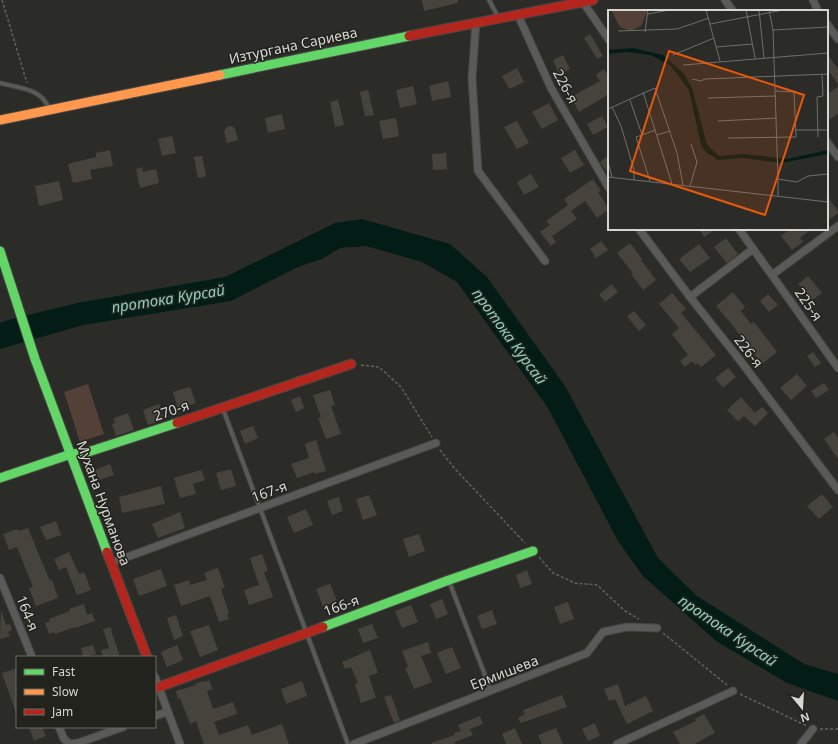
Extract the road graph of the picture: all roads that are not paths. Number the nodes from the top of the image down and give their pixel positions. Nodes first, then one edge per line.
1 (489, 0) edge
2 (593, 0) edge
3 (725, 0) edge
4 (813, 0) edge
5 (583, 2) junction
6 (731, 10) edge
7 (818, 10) edge
8 (518, 15) junction
9 (499, 18) junction
10 (476, 22) junction
11 (828, 25) edge
12 (608, 39) edge
13 (838, 39) edge
14 (0, 83) edge
15 (49, 110) junction
16 (0, 120) edge
17 (828, 143) edge
18 (838, 157) edge
19 (608, 186) edge
20 (838, 226) edge
21 (640, 230) edge
22 (740, 230) edge
23 (753, 249) junction
24 (1, 254) edge
25 (545, 261) dead end
26 (772, 275) junction
27 (690, 297) junction
28 (351, 364) road end
29 (838, 368) edge
30 (222, 407) junction
31 (436, 443) road end
32 (71, 454) junction
33 (0, 478) edge
34 (838, 490) edge
35 (259, 509) junction
36 (533, 551) road end
37 (111, 563) junction
38 (0, 578) edge
39 (449, 580) junction
40 (657, 628) road end
41 (306, 633) junction
42 (32, 656) edge
43 (147, 656) edge
44 (156, 680) edge
45 (159, 687) junction
46 (491, 691) junction
47 (733, 691) road end
48 (168, 712) junction
49 (156, 716) edge
50 (59, 728) edge
51 (120, 728) edge
52 (812, 729) road end
53 (180, 744) edge
54 (348, 744) edge
55 (354, 744) edge
56 (618, 744) edge
57 (801, 744) edge

1 - 9 lane
2 - 5 street, Изтургана Сариева
3 - 6 street
4 - 7 street
5 - 8 street, Изтургана Сариева
5 - 12 street
8 - 9 street, Изтургана Сариева
8 - 19 street, 226-я
9 - 10 street, Изтургана Сариева
10 - 15 street, Изтургана Сариева
10 - 25 street
11 - 13 street
14 - 15 lane
15 - 16 street, Изтургана Сариева
17 - 18 street
20 - 26 street
21 - 27 street, 226-я
22 - 23 street, 225-я
23 - 26 street, 225-я
23 - 27 street
24 - 32 street, Мухана Нурманова
26 - 29 street, 225-я
27 - 34 street, 226-я
28 - 30 street, 270-я
30 - 32 street, 270-я
30 - 35 lane
31 - 35 street, 167-я
32 - 33 street, 270-я
32 - 37 street, Мухана Нурманова
35 - 37 street, 167-я
35 - 41 lane
36 - 39 street, 166-я
37 - 43 street, Мухана Нурманова
38 - 42 street, 164-я
39 - 41 street, 166-я
39 - 46 lane
40 - 46 street, Ермишева
41 - 45 street, 166-я
41 - 54 lane
44 - 45 street
45 - 48 street
46 - 55 street, Ермишева
47 - 56 street
48 - 49 street
48 - 53 street
50 - 51 street
52 - 57 street

